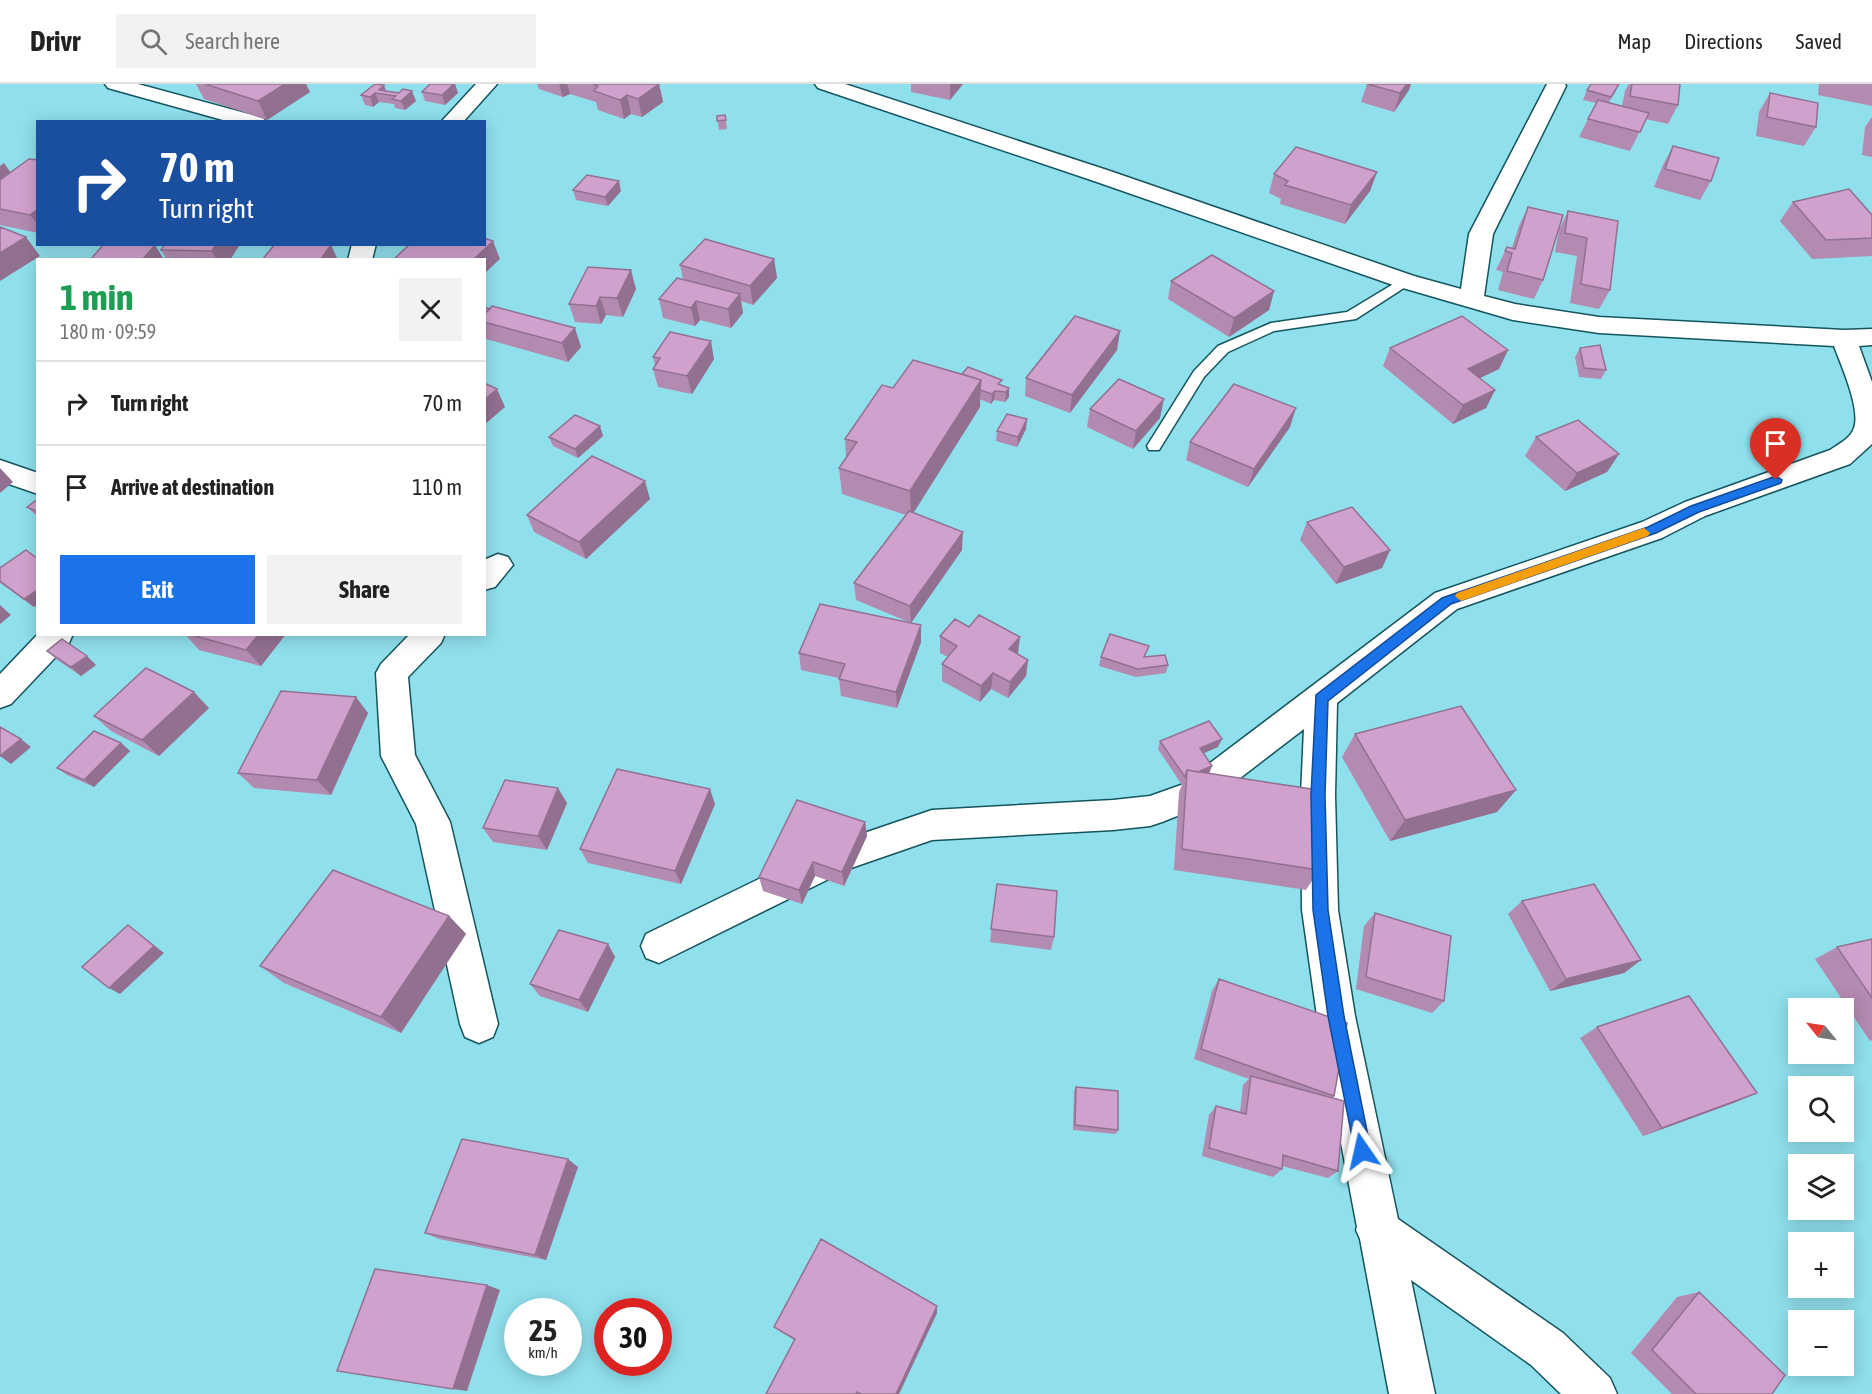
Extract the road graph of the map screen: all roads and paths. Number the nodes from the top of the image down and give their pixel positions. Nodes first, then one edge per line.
1 (115, 84) edge
2 (487, 84) edge
3 (825, 84) edge
4 (1556, 86) dead end
5 (249, 120) edge
6 (453, 120) edge
7 (1406, 281) junction
8 (1471, 301) junction
9 (1858, 337) edge
10 (1154, 446) dead end
11 (0, 470) edge
12 (36, 483) edge
13 (56, 636) edge
14 (428, 636) edge
15 (0, 695) edge
16 (1321, 699) junction
17 (658, 946) dead end
18 (479, 1024) dead end
19 (1377, 1230) junction
20 (1412, 1394) edge
21 (1594, 1394) edge

1 - 5 street
2 - 6 street
3 - 7 street
4 - 8 street
7 - 8 street
7 - 10 lane
8 - 9 street
9 - 16 street
11 - 12 street
13 - 15 street
14 - 18 street
16 - 17 street
16 - 19 street
19 - 20 street
19 - 21 street

